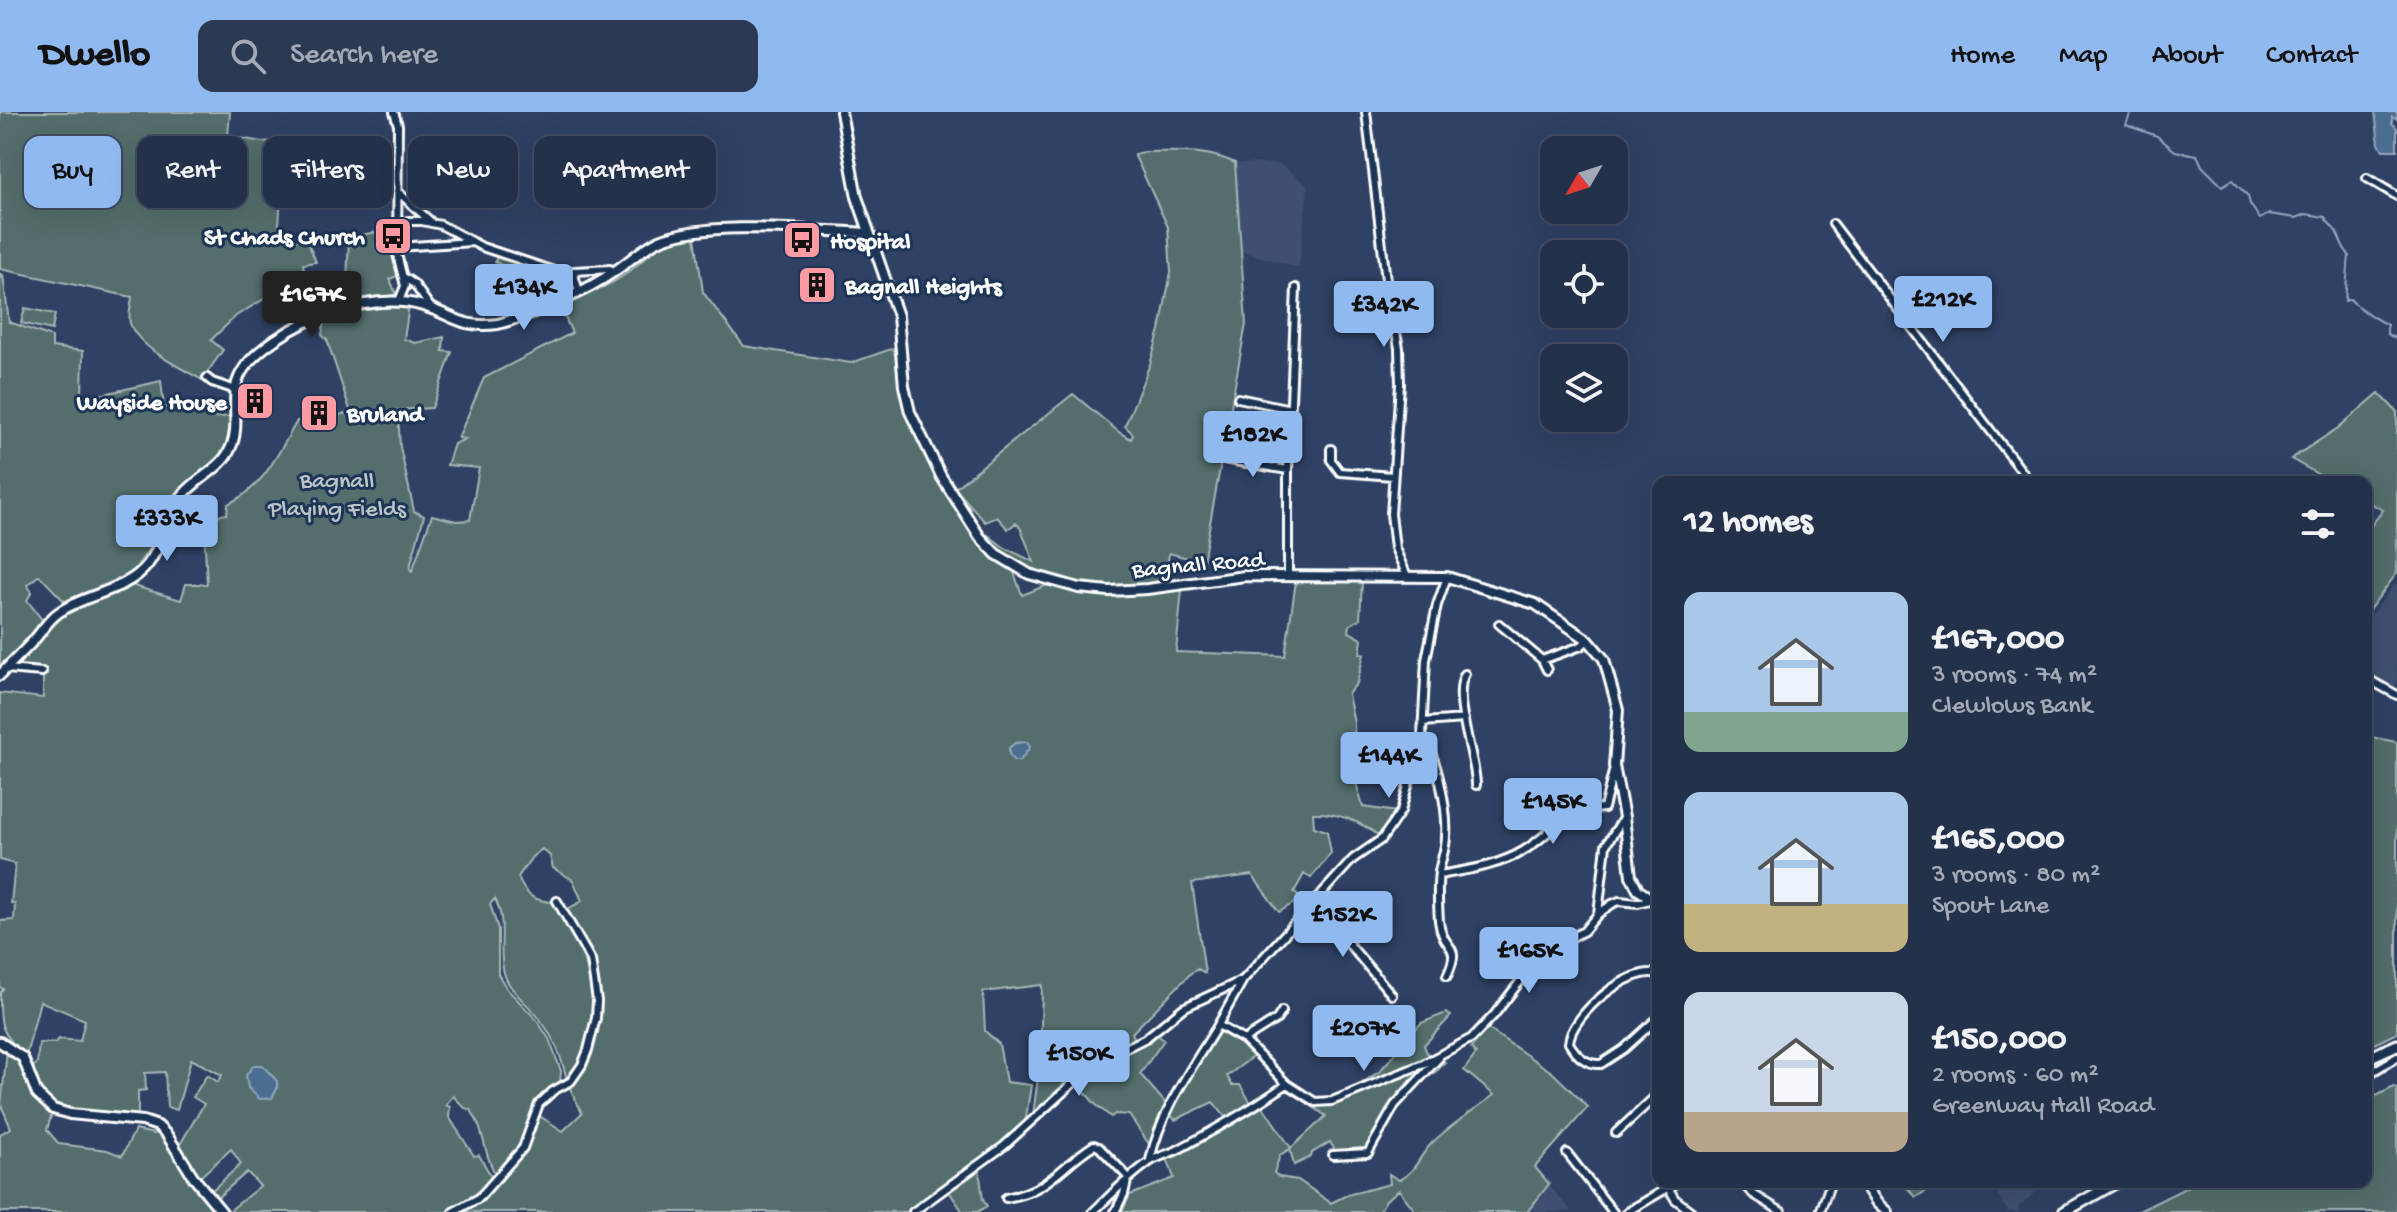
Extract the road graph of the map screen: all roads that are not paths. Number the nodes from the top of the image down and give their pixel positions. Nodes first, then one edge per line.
1 (394, 112) edge
2 (841, 112) edge
3 (1366, 112) edge
4 (2367, 178) dead end
5 (397, 191) junction
6 (2397, 196) edge
7 (433, 223) junction
8 (1833, 224) dead end
9 (397, 225) junction
10 (868, 233) junction
11 (473, 242) junction
12 (397, 247) junction
13 (573, 272) junction
14 (615, 272) junction
15 (405, 278) junction
16 (1296, 288) dead end
17 (579, 291) junction
18 (399, 301) junction
19 (431, 308) junction
20 (207, 378) dead end
21 (236, 390) junction
22 (1238, 398) dead end
23 (1291, 409) junction
24 (1331, 449) dead end
25 (1223, 459) dead end
26 (1288, 470) junction
27 (1393, 476) junction
28 (2025, 476) edge
29 (1288, 576) junction
30 (1407, 576) junction
31 (1447, 577) junction
32 (1499, 624) dead end
33 (1588, 640) junction
34 (1542, 660) junction
35 (1547, 670) dead end
36 (3, 672) edge
37 (42, 672) dead end
38 (1465, 674) dead end
39 (2372, 681) edge
40 (2397, 695) edge
41 (1464, 719) junction
42 (1423, 722) junction
43 (1422, 735) junction
44 (1614, 766) junction
45 (1476, 785) dead end
46 (1624, 817) junction
47 (1439, 875) junction
48 (1652, 900) edge
49 (557, 901) dead end
50 (1652, 901) edge
51 (1307, 909) junction
52 (1598, 914) junction
53 (1652, 971) edge
54 (1447, 976) dead end
55 (1243, 980) junction
56 (1392, 995) dead end
57 (1282, 1011) dead end
58 (1652, 1023) edge
59 (1218, 1025) junction
60 (1244, 1040) junction
61 (0, 1042) edge
62 (2397, 1045) edge
63 (1441, 1055) junction
64 (2372, 1056) edge
65 (2397, 1057) edge
66 (2372, 1072) edge
67 (1287, 1084) junction
68 (1652, 1100) edge
69 (1616, 1133) dead end
70 (1567, 1153) dead end
71 (1333, 1155) dead end
72 (1150, 1160) junction
73 (1128, 1177) junction
74 (1748, 1188) edge
75 (1829, 1188) edge
76 (1867, 1188) edge
77 (2106, 1188) edge
78 (1669, 1189) joint
79 (1006, 1198) dead end
80 (222, 1212) edge
81 (453, 1212) edge
82 (913, 1212) edge
83 (1093, 1212) edge
84 (1115, 1212) edge
85 (1613, 1212) edge
86 (1627, 1212) edge
87 (1692, 1212) edge
88 (1782, 1212) edge
89 (1820, 1212) edge
90 (1887, 1212) edge
91 (2064, 1212) edge

1 - 5 street
2 - 10 street, Bagnall Road
3 - 27 street
4 - 6 street
5 - 7 street
5 - 9 street
7 - 9 street
7 - 11 street
8 - 28 street
9 - 12 street
10 - 14 street
10 - 29 street, Bagnall Road
11 - 12 street
11 - 13 street
12 - 15 street
13 - 14 street
13 - 17 street
14 - 17 street
15 - 18 street
15 - 19 street
16 - 23 street
17 - 19 street
18 - 19 street
18 - 21 street
20 - 21 street
21 - 36 street
22 - 23 street
23 - 26 street
24 - 27 street
25 - 26 street
26 - 29 street
27 - 30 street
29 - 30 street, Bagnall Road
30 - 31 street, Bagnall Road
31 - 33 street, Bagnall Road
31 - 42 street
32 - 34 street
33 - 34 street
33 - 44 street, Bagnall Road
34 - 35 street
36 - 37 street
38 - 41 street
39 - 40 street
41 - 42 street
41 - 45 street
42 - 43 street
43 - 47 street
43 - 51 street
44 - 46 street, Bagnall Road
44 - 47 street
46 - 48 street, Bagnall Road
46 - 52 street
47 - 54 street
49 - 81 street
50 - 52 street
51 - 55 street
51 - 56 street
52 - 63 street
53 - 58 street
55 - 59 street
55 - 82 street
57 - 60 street
59 - 60 street
59 - 72 street
60 - 67 street
61 - 80 street
62 - 64 main road
63 - 67 street
63 - 71 street
65 - 66 street
67 - 72 street
68 - 69 street
70 - 85 street
72 - 73 street
73 - 79 street
73 - 83 street
73 - 84 street
74 - 88 street
75 - 89 street
76 - 90 street
77 - 91 main road
78 - 86 street
78 - 87 street

